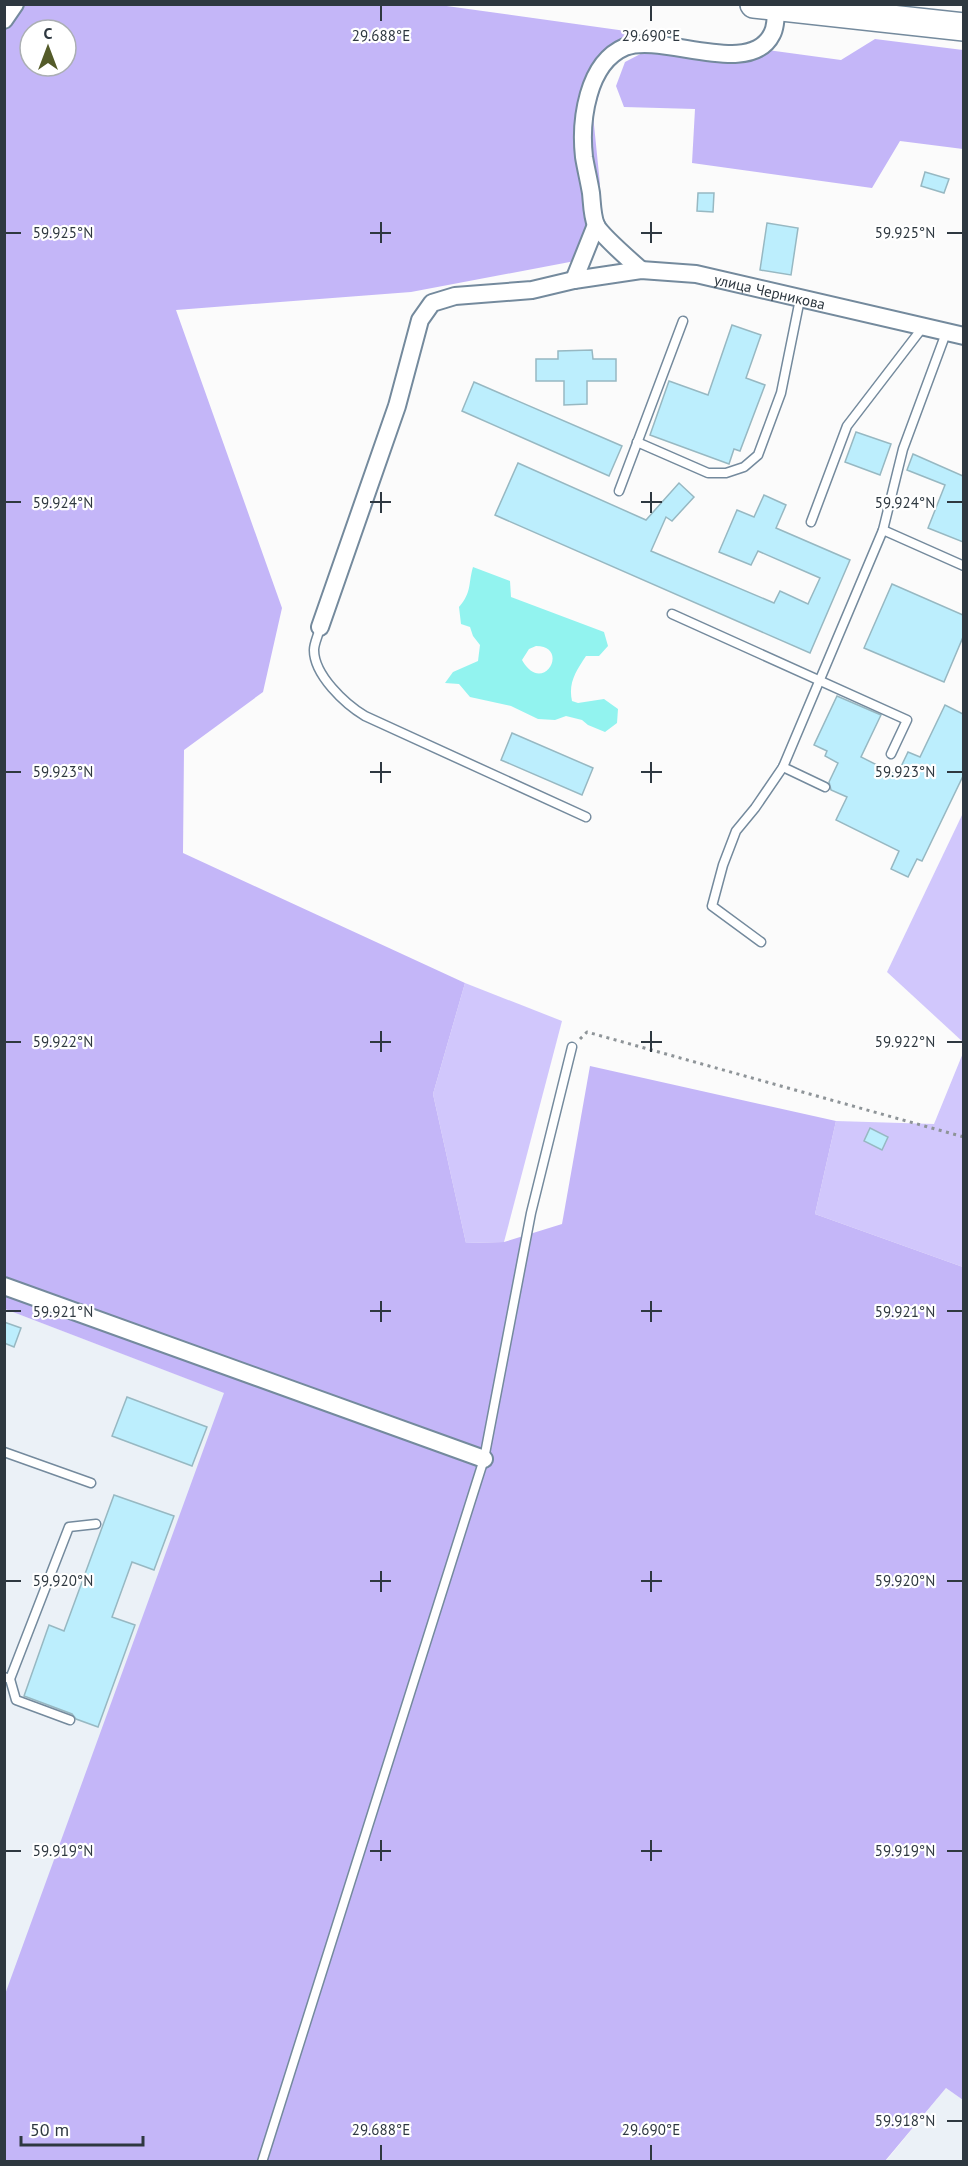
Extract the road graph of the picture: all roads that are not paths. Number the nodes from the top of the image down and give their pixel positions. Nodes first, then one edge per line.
1 (15, 4) edge
2 (765, 6) edge
3 (4, 20) edge
4 (963, 27) edge
5 (596, 225) junction
6 (641, 270) junction
7 (574, 280) junction
8 (800, 299) junction
9 (683, 321) dead end
10 (923, 327) junction
11 (946, 333) junction
12 (963, 336) edge
13 (637, 442) junction
14 (619, 491) dead end
15 (811, 522) dead end
16 (883, 530) junction
17 (963, 566) edge
18 (672, 614) dead end
19 (320, 627) joint
20 (821, 680) junction
21 (891, 754) dead end
22 (783, 767) junction
23 (825, 787) dead end
24 (586, 816) dead end
25 (761, 942) dead end
26 (572, 1047) road end
27 (4, 1286) edge
28 (4, 1452) edge
29 (484, 1459) junction
30 (91, 1483) dead end
31 (96, 1524) dead end
32 (7, 1678) edge
33 (70, 1720) dead end
34 (262, 2162) edge

1 - 3 street
2 - 4 main road
2 - 5 street
5 - 6 street
5 - 7 street
6 - 7 street, улица Черникова
6 - 8 street, улица Черникова
7 - 19 street, улица Черникова
8 - 10 street, улица Черникова
8 - 13 lane
9 - 13 lane
10 - 11 street, улица Черникова
10 - 15 lane
11 - 12 street, улица Черникова
11 - 16 lane
13 - 14 lane
16 - 17 lane
16 - 20 lane
18 - 20 lane
19 - 24 lane
20 - 21 lane
20 - 22 lane
22 - 23 lane
22 - 25 lane
26 - 29 lane
27 - 29 street
28 - 30 lane
29 - 34 lane
31 - 32 lane
32 - 33 lane

